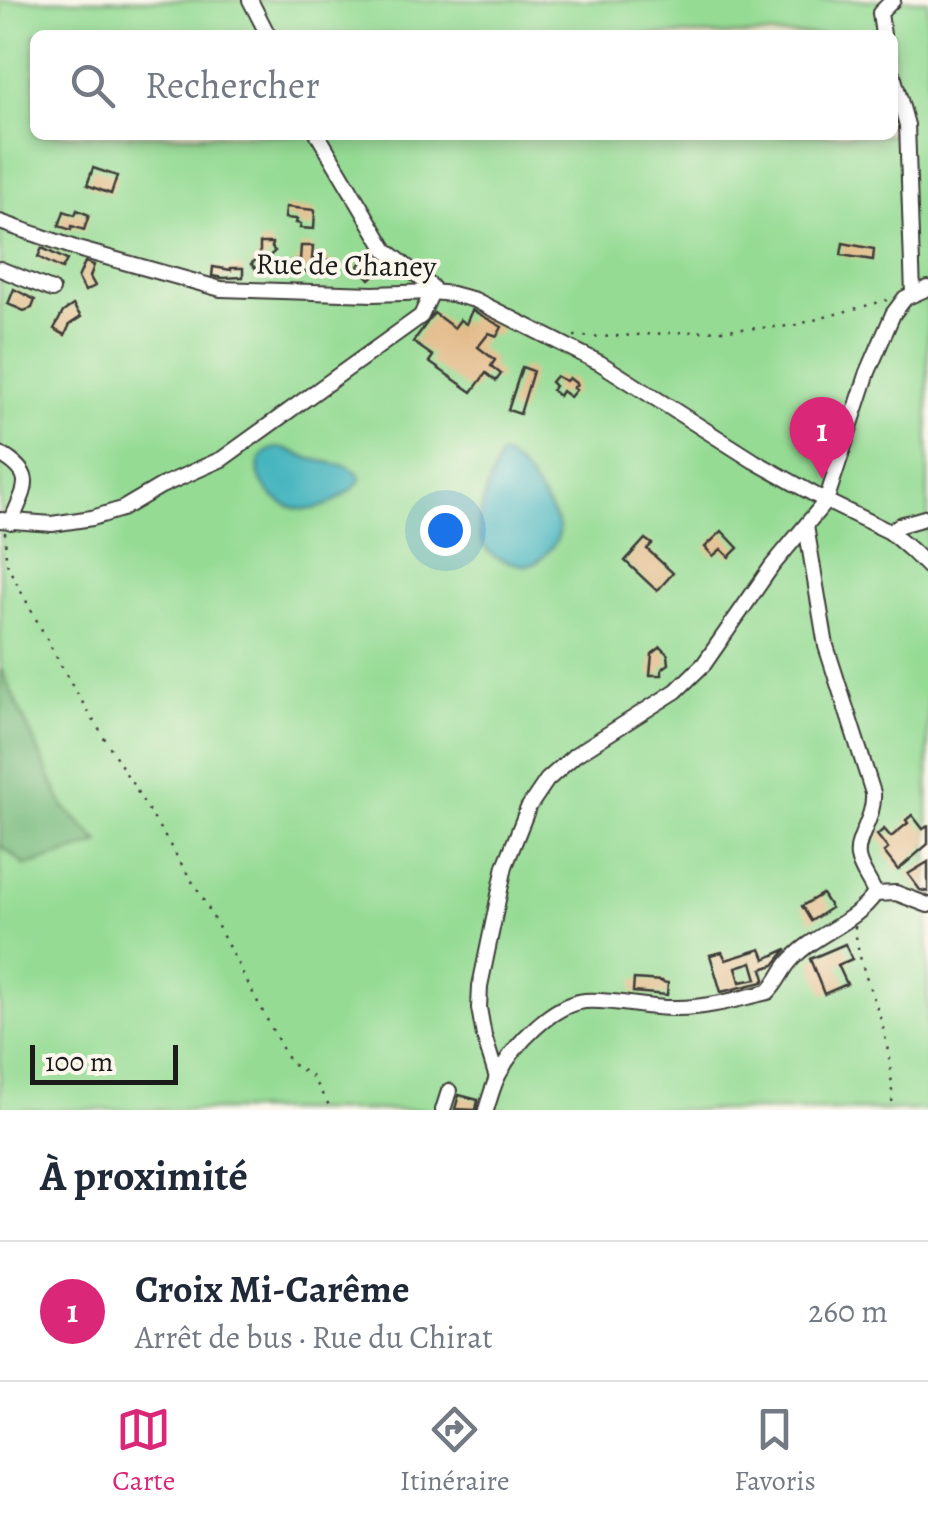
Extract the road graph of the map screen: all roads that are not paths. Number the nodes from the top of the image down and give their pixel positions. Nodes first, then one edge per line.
1 (250, 0) edge
2 (893, 0) edge
3 (265, 30) edge
4 (883, 30) edge
5 (898, 93) edge
6 (321, 140) edge
7 (0, 222) edge
8 (0, 269) edge
9 (52, 290) dead end
10 (920, 291) edge
11 (432, 292) junction
12 (0, 454) edge
13 (826, 501) junction
14 (928, 517) edge
15 (6, 521) edge
16 (806, 526) junction
17 (890, 532) junction
18 (928, 567) edge
19 (875, 894) junction
20 (928, 904) edge
21 (496, 1078) junction
22 (449, 1091) dead end
23 (443, 1110) edge
24 (486, 1110) edge

1 - 3 street
2 - 4 street
5 - 10 street
6 - 11 street
7 - 11 street, Rue de Chaney
8 - 9 street
10 - 13 street
11 - 13 street, Rue de Chaney
11 - 15 street
12 - 15 street
13 - 16 street
13 - 17 street, Rue de Chaney
14 - 17 street
16 - 19 street
16 - 21 street
17 - 18 street, Rue de Chaney
19 - 20 street
19 - 21 street
21 - 24 street
22 - 23 street

